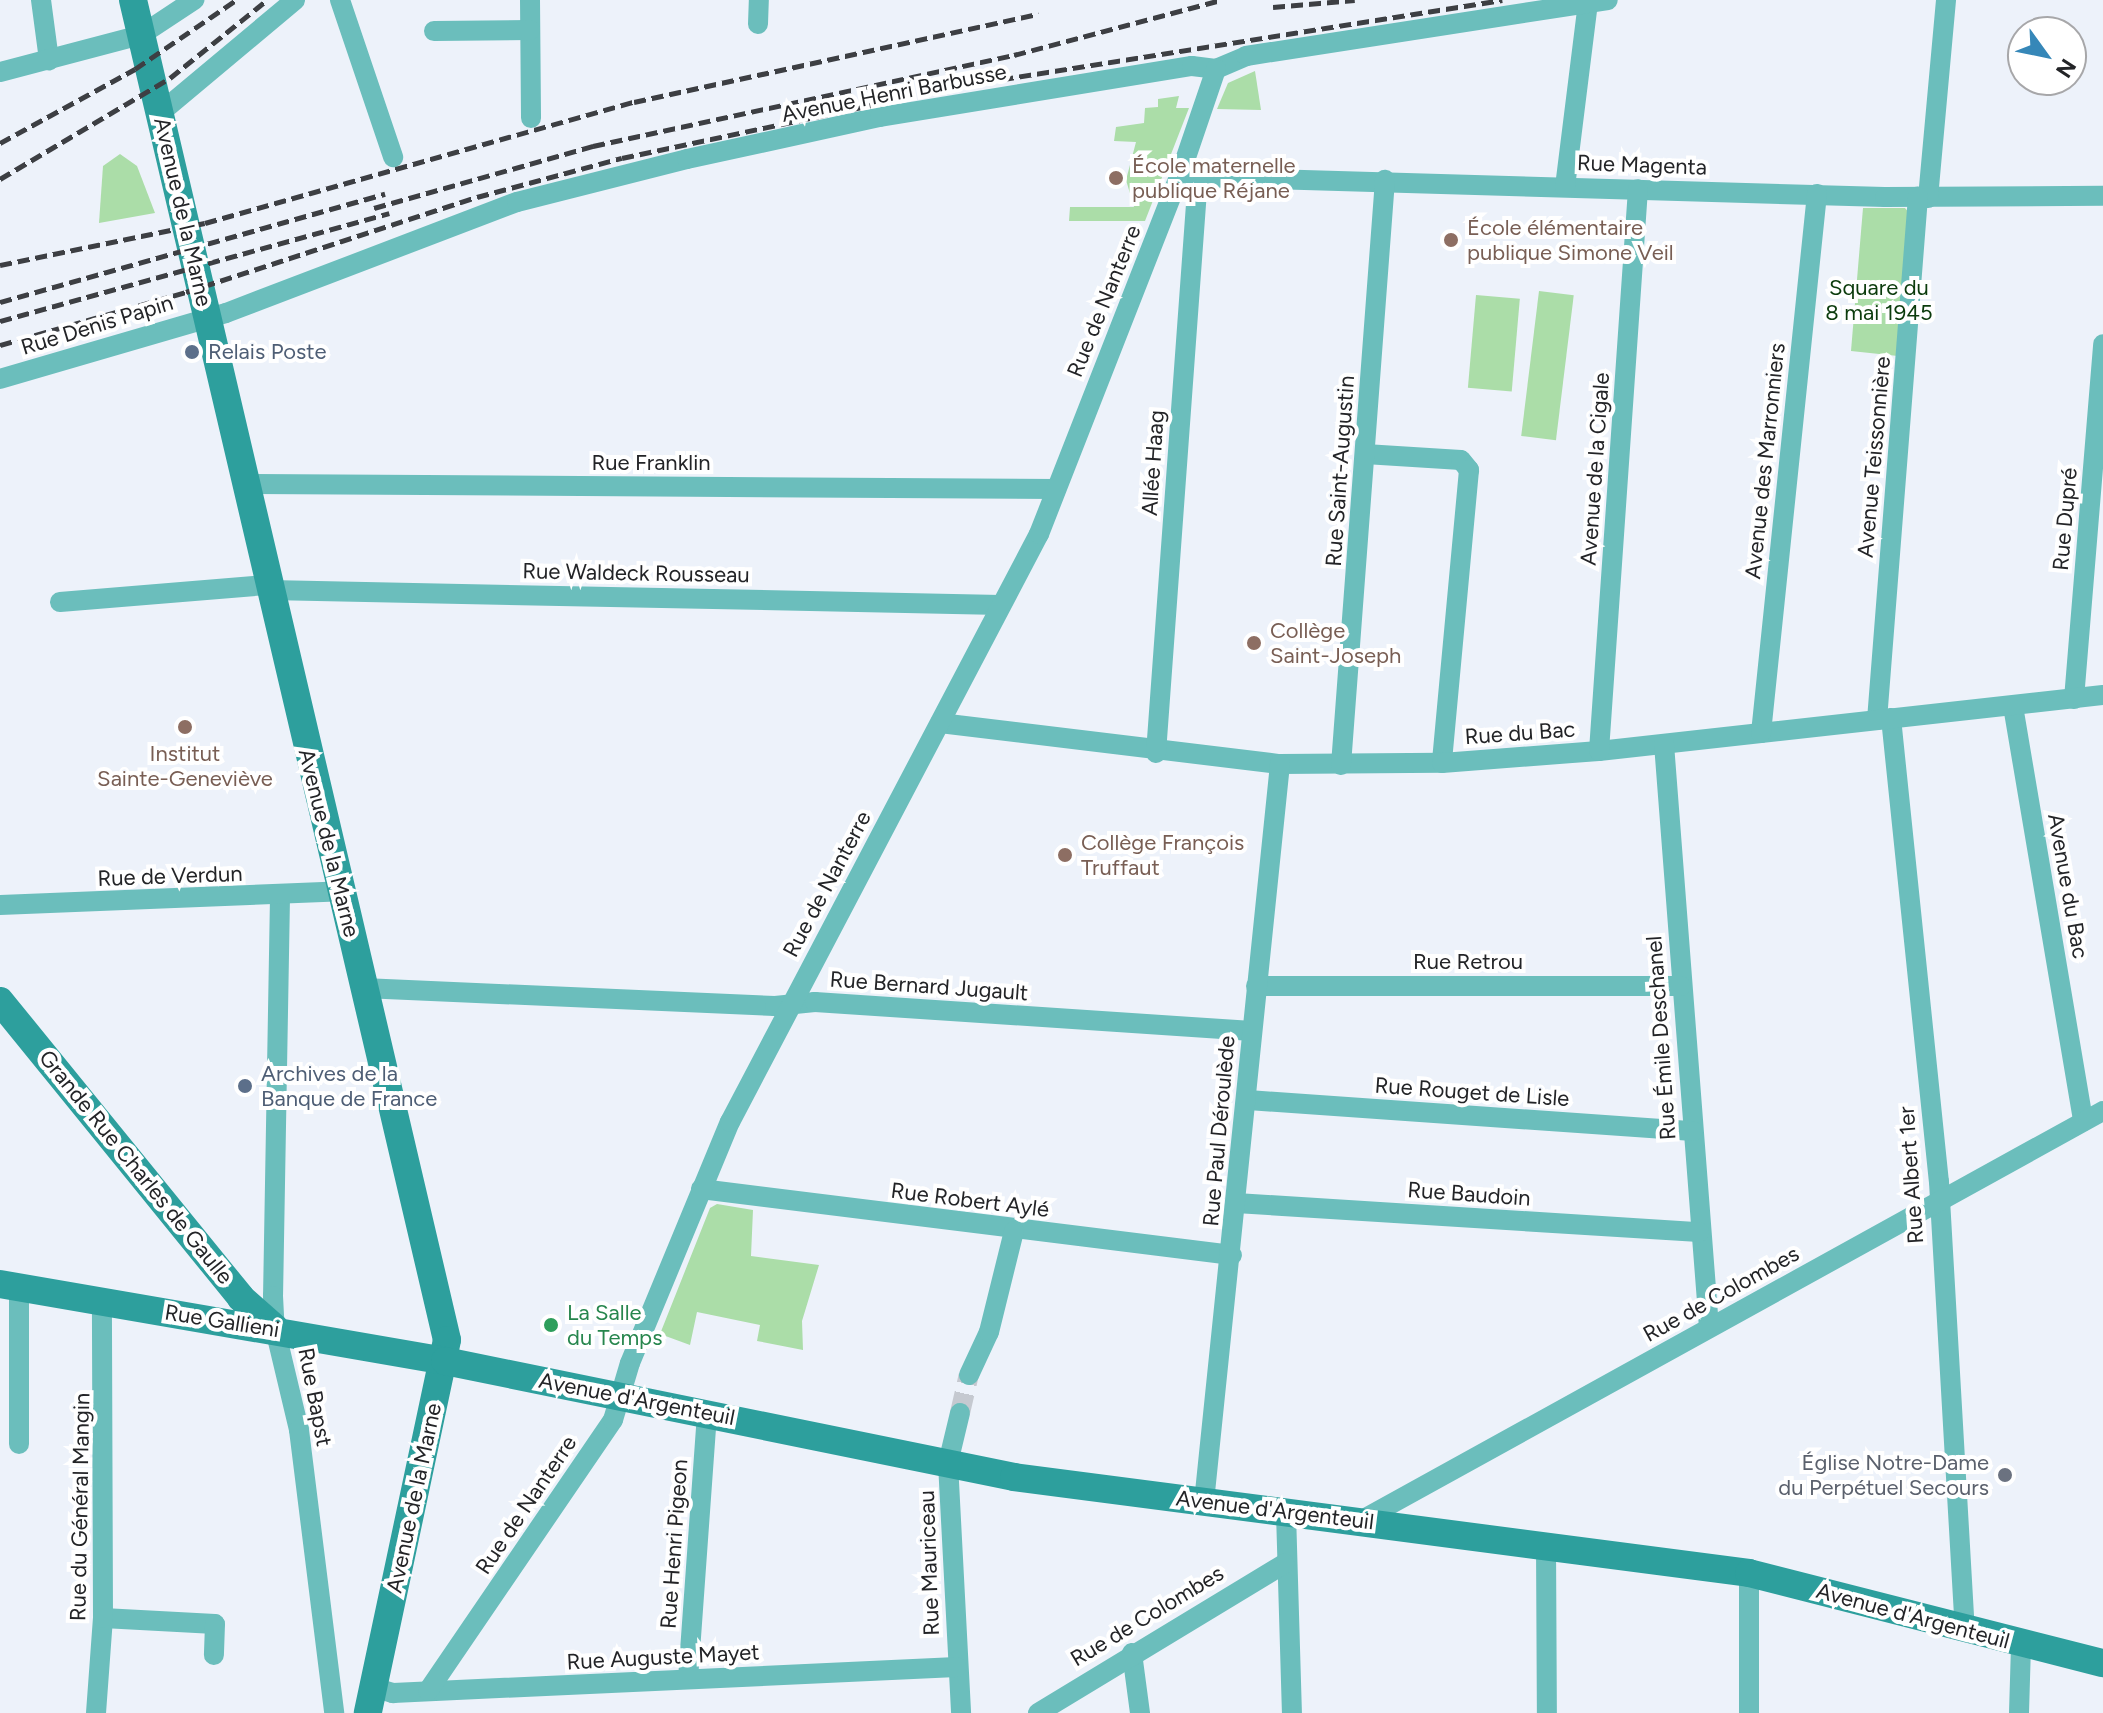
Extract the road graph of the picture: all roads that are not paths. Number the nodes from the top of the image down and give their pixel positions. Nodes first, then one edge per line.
1 (41, 0) edge
2 (133, 0) edge
3 (194, 0) edge
4 (295, 0) edge
5 (340, 0) edge
6 (530, 0) edge
7 (759, 0) edge
8 (1946, 0) edge
9 (1598, 2) edge
10 (758, 24) dead end
11 (530, 30) junction
12 (434, 31) dead end
13 (141, 35) junction
14 (49, 60) junction
15 (1216, 69) junction
16 (0, 72) edge
17 (160, 113) junction
18 (531, 118) dead end
19 (393, 157) dead end
20 (1190, 174) junction
21 (1385, 180) junction
22 (1565, 187) junction
23 (1638, 189) junction
24 (1817, 194) junction
25 (2103, 196) edge
26 (1923, 198) junction
27 (208, 317) junction
28 (2103, 344) edge
29 (0, 379) edge
30 (1365, 454) junction
31 (245, 484) junction
32 (1056, 489) junction
33 (269, 587) junction
34 (60, 602) dead end
35 (1001, 605) junction
36 (2103, 695) edge
37 (2074, 699) junction
38 (2013, 706) junction
39 (1884, 719) junction
40 (940, 723) junction
41 (1761, 733) junction
42 (1664, 744) junction
43 (1599, 751) junction
44 (1156, 753) junction
45 (1442, 763) junction
46 (1280, 764) junction
47 (1341, 765) junction
48 (342, 891) junction
49 (280, 897) junction
50 (0, 905) edge
51 (1256, 986) junction
52 (1681, 986) junction
53 (363, 988) junction
54 (0, 1001) edge
55 (792, 1004) junction
56 (1252, 1031) junction
57 (1248, 1100) junction
58 (2103, 1111) edge
59 (2083, 1121) junction
60 (1693, 1131) junction
61 (701, 1189) junction
62 (1236, 1203) junction
63 (1939, 1204) junction
64 (1014, 1231) junction
65 (1699, 1232) junction
66 (1232, 1255) junction
67 (10, 1286) edge
68 (102, 1302) junction
69 (1709, 1327) junction
70 (275, 1329) junction
71 (445, 1361) junction
72 (969, 1375) tunnel mouth
73 (620, 1396) junction
74 (707, 1413) junction
75 (960, 1413) tunnel mouth
76 (19, 1444) dead end
77 (948, 1463) junction
78 (1204, 1502) junction
79 (1286, 1513) junction
80 (1362, 1520) junction
81 (1546, 1544) junction
82 (1284, 1564) junction
83 (1749, 1573) junction
84 (103, 1618) junction
85 (1965, 1629) junction
86 (2021, 1644) junction
87 (1132, 1653) junction
88 (214, 1655) dead end
89 (2103, 1663) edge
90 (956, 1667) junction
91 (688, 1679) junction
92 (428, 1691) junction
93 (370, 1700) edge
94 (96, 1713) edge
95 (334, 1713) edge
96 (961, 1713) edge
97 (1038, 1713) edge
98 (1140, 1713) edge
99 (1292, 1713) edge
100 (1547, 1713) edge
101 (1749, 1713) edge
102 (2019, 1713) edge

1 - 14 street
2 - 13 main road, Avenue de la Marne
3 - 13 street
4 - 17 street
5 - 19 street
6 - 11 street
7 - 10 street
8 - 26 street, Avenue Teissonnière
9 - 15 street, Avenue Henri Barbusse
9 - 22 street
11 - 12 street
11 - 18 street
13 - 14 street
13 - 17 main road, Avenue de la Marne
14 - 16 street
15 - 20 street, Rue de Nanterre
15 - 27 street, Avenue Henri Barbusse
17 - 27 main road, Avenue de la Marne
20 - 21 street, Rue Magenta
20 - 32 street, Rue de Nanterre
20 - 44 street, Allée Haag
21 - 22 street, Rue Magenta
21 - 30 street, Rue Saint-Augustin
22 - 23 street, Rue Magenta
23 - 24 street, Rue Magenta
23 - 43 street, Avenue de la Cigale
24 - 26 street, Rue Magenta
24 - 41 street, Avenue des Marronniers
25 - 26 street, Rue Magenta
26 - 39 street, Avenue Teissonnière
27 - 29 street, Rue Denis Papin
27 - 31 main road, Avenue de la Marne
28 - 37 street, Rue Dupré
30 - 45 street
30 - 47 street, Rue Saint-Augustin
31 - 32 street, Rue Franklin
31 - 33 main road, Avenue de la Marne
32 - 35 street, Rue de Nanterre
33 - 34 street, Rue Waldeck Rousseau
33 - 35 street, Rue Waldeck Rousseau
33 - 48 main road, Avenue de la Marne
35 - 40 street, Rue de Nanterre
36 - 37 street, Rue du Bac
37 - 38 street, Rue du Bac
38 - 39 street, Rue du Bac
38 - 59 street, Avenue du Bac
39 - 41 street, Rue du Bac
39 - 63 street, Rue Albert 1er
40 - 44 street, Rue du Bac
40 - 55 street, Rue de Nanterre
41 - 42 street, Rue du Bac
42 - 43 street, Rue du Bac
42 - 52 street, Rue Émile Deschanel
43 - 45 street, Rue du Bac
44 - 46 street, Rue du Bac
45 - 47 street, Rue du Bac
46 - 47 street, Rue du Bac
46 - 51 street, Rue Paul Déroulède
48 - 49 street, Rue de Verdun
48 - 53 main road, Avenue de la Marne
49 - 50 street, Rue de Verdun
49 - 70 street, Rue Bapst
51 - 52 street, Rue Retrou
51 - 56 street, Rue Paul Déroulède
52 - 60 street, Rue Émile Deschanel
53 - 55 street, Rue Bernard Jugault
53 - 71 main road, Avenue de la Marne
54 - 70 main road, Grande Rue Charles de Gaulle
55 - 56 street, Rue Bernard Jugault
55 - 61 street, Rue de Nanterre
56 - 57 street, Rue Paul Déroulède
57 - 60 street, Rue Rouget de Lisle
57 - 62 street, Rue Paul Déroulède
58 - 59 street, Rue de Colombes
59 - 63 street, Rue de Colombes
60 - 65 street, Rue Émile Deschanel
61 - 64 street, Rue Robert Aylé
61 - 73 street, Rue de Nanterre
62 - 65 street, Rue Baudoin
62 - 66 street, Rue Paul Déroulède
63 - 69 street, Rue de Colombes
63 - 85 street, Rue Albert 1er
64 - 66 street, Rue Robert Aylé
64 - 72 street
65 - 69 street, Rue Émile Deschanel
66 - 78 street, Rue Paul Déroulède
67 - 68 main road, Rue Gallieni
67 - 76 street
68 - 70 main road, Rue Gallieni
68 - 84 street, Rue du Général Mangin
69 - 80 street, Rue de Colombes
70 - 71 main road, Rue Gallieni
70 - 95 street, Rue Bapst
71 - 73 main road, Avenue d'Argenteuil
71 - 93 main road, Avenue de la Marne
73 - 74 main road, Avenue d'Argenteuil
73 - 92 street, Rue de Nanterre
74 - 77 main road, Avenue d'Argenteuil
74 - 91 street, Rue Henri Pigeon
75 - 77 street, Rue Mauriceau
77 - 78 main road, Avenue d'Argenteuil
77 - 90 street, Rue Mauriceau
78 - 79 main road, Avenue d'Argenteuil
79 - 80 main road, Avenue d'Argenteuil
79 - 82 street
80 - 81 main road, Avenue d'Argenteuil
81 - 83 main road, Avenue d'Argenteuil
81 - 100 street
82 - 87 street, Rue de Colombes
82 - 99 street
83 - 85 main road, Avenue d'Argenteuil
83 - 101 street
84 - 88 street
84 - 94 street, Rue du Général Mangin
85 - 86 main road, Avenue d'Argenteuil
86 - 89 main road, Avenue d'Argenteuil
86 - 102 street
87 - 97 street, Rue de Colombes
87 - 98 street
90 - 91 street, Rue Auguste Mayet
90 - 96 street, Rue Mauriceau
91 - 92 street, Rue Auguste Mayet
92 - 93 street, Rue Auguste Mayet

